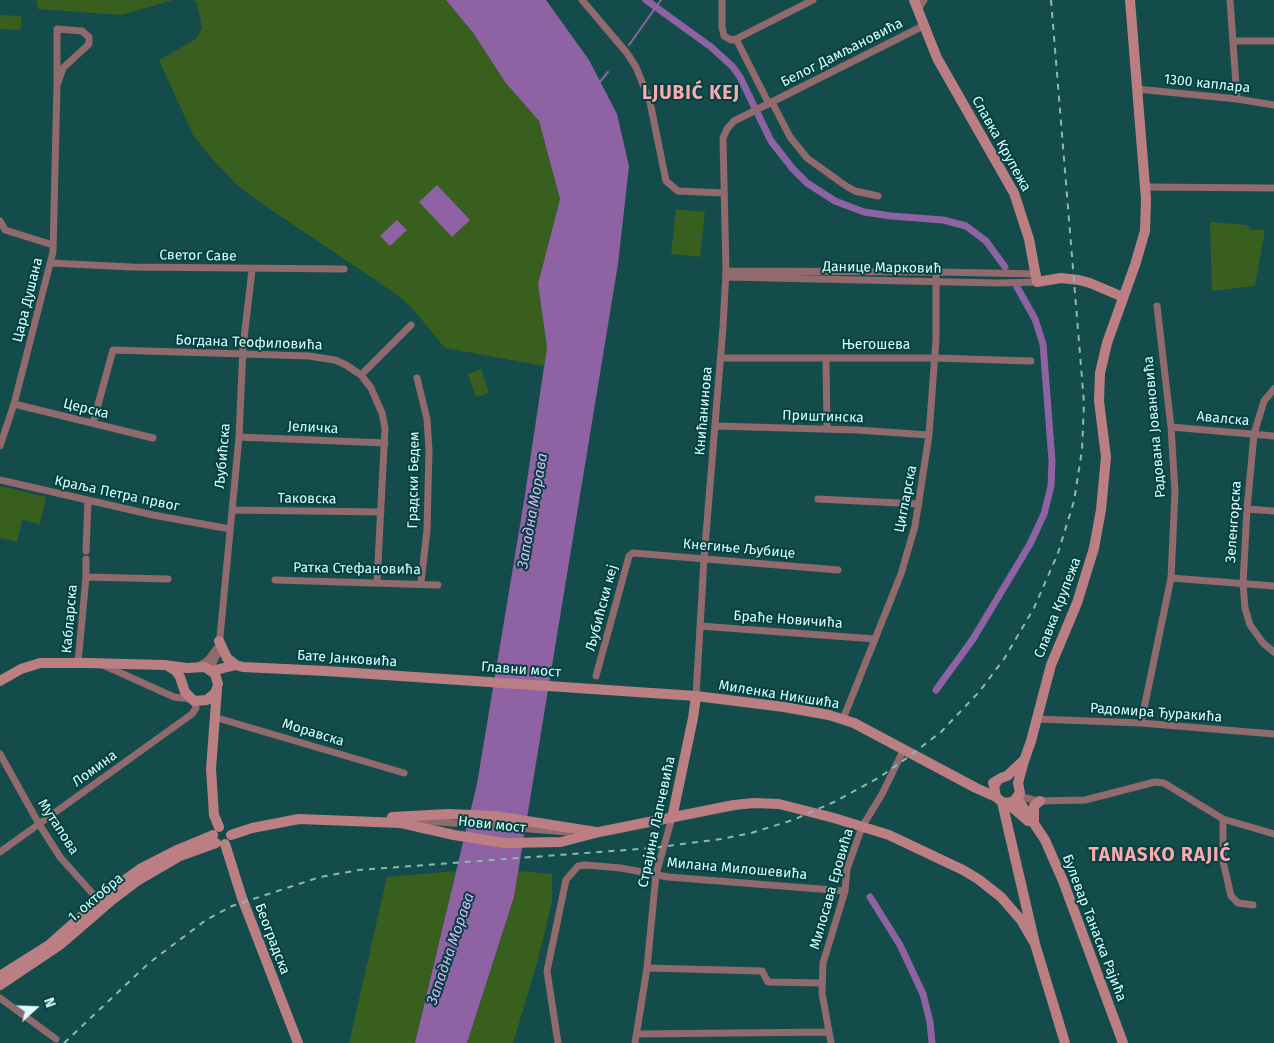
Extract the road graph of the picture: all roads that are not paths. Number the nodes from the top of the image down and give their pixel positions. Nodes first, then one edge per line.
1 (582, 0) edge
2 (722, 0) edge
3 (813, 0) edge
4 (924, 0) edge
5 (1130, 0) edge
6 (1230, 0) edge
7 (916, 5) edge
8 (923, 26) junction
9 (736, 39) junction
10 (1234, 41) junction
11 (1274, 41) edge
12 (57, 85) junction
13 (1136, 89) junction
14 (1237, 99) junction
15 (771, 103) junction
16 (1274, 105) edge
17 (727, 129) joint
18 (1145, 187) junction
19 (1274, 188) edge
20 (723, 193) junction
21 (878, 196) dead end
22 (0, 221) edge
23 (53, 245) junction
24 (51, 263) junction
25 (344, 269) dead end
26 (252, 270) junction
27 (936, 272) junction
28 (726, 274) junction
29 (1037, 278) junction
30 (936, 282) junction
31 (1123, 297) junction
32 (1157, 306) dead end
33 (411, 325) dead end
34 (243, 353) junction
35 (721, 358) junction
36 (826, 358) junction
37 (934, 358) junction
38 (1031, 361) dead end
39 (360, 375) junction
40 (417, 378) dead end
41 (1274, 389) edge
42 (14, 404) junction
43 (93, 423) junction
44 (716, 426) junction
45 (1171, 427) junction
46 (827, 429) junction
47 (1254, 434) junction
48 (929, 435) junction
49 (1274, 436) edge
50 (239, 437) junction
51 (153, 438) dead end
52 (385, 443) junction
53 (0, 446) edge
54 (0, 480) edge
55 (818, 499) dead end
56 (88, 501) junction
57 (919, 504) junction
58 (1247, 509) junction
59 (232, 510) junction
60 (1274, 511) edge
61 (380, 512) junction
62 (230, 529) junction
63 (86, 551) dead end
64 (638, 552) joint
65 (86, 559) dead end
66 (704, 559) junction
67 (838, 570) dead end
68 (86, 577) junction
69 (1171, 578) junction
70 (168, 579) dead end
71 (275, 580) dead end
72 (377, 582) junction
73 (421, 583) junction
74 (1243, 584) junction
75 (438, 585) dead end
76 (1274, 586) edge
77 (700, 626) junction
78 (874, 639) junction
79 (219, 643) junction
80 (1274, 652) edge
81 (78, 663) junction
82 (100, 664) junction
83 (164, 665) junction
84 (240, 666) junction
85 (204, 668) junction
86 (596, 676) dead end
87 (449, 679) joint
88 (0, 681) edge
89 (182, 684) junction
90 (217, 686) junction
91 (591, 689) joint
92 (696, 696) junction
93 (196, 700) junction
94 (214, 717) junction
95 (1037, 718) junction
96 (843, 719) junction
97 (1140, 723) junction
98 (1274, 734) edge
99 (903, 751) junction
100 (0, 754) edge
101 (1024, 760) junction
102 (404, 773) dead end
103 (1002, 778) junction
104 (1018, 783) junction
105 (976, 788) junction
106 (1018, 797) junction
107 (1002, 800) junction
108 (1040, 801) junction
109 (672, 818) junction
110 (1223, 819) junction
111 (401, 820) junction
112 (39, 824) junction
113 (862, 826) junction
114 (1035, 826) junction
115 (230, 833) junction
116 (581, 833) junction
117 (1274, 834) edge
118 (218, 837) junction
119 (0, 852) edge
120 (656, 874) junction
121 (845, 891) junction
122 (1022, 892) junction
123 (1005, 901) junction
124 (102, 904) junction
125 (1253, 905) dead end
126 (1035, 944) junction
127 (647, 968) junction
128 (1, 982) edge
129 (821, 983) junction
130 (1, 998) edge
131 (828, 1032) junction
132 (637, 1034) junction
133 (56, 1039) dead end
134 (298, 1043) edge
135 (558, 1043) edge
136 (635, 1043) edge
137 (831, 1043) edge
138 (1065, 1043) edge
139 (1123, 1043) edge

1 - 20 street
2 - 9 street
3 - 9 street
4 - 7 street, Славка Крупежа
5 - 13 main road
6 - 10 street
7 - 8 main road, Славка Крупежа
8 - 15 street, Белог Дамљановића
8 - 29 main road, Славка Крупежа
9 - 15 street
10 - 11 street
10 - 14 street
12 - 12 street, Цара Душана
12 - 23 street, Цара Душана
13 - 14 street, 1300 каплара
13 - 18 main road
14 - 16 street, 1300 каплара
15 - 17 street, Белог Дамљановића
15 - 21 street, Белог Дамљановића
17 - 20 street, Книћанинова
18 - 19 street
18 - 31 main road
20 - 28 street, Книћанинова
22 - 23 street, Цара Душана
23 - 24 street, Цара Душана
24 - 26 street, Светог Саве
24 - 42 street, Цара Душана
25 - 26 street, Светог Саве
26 - 34 street, Љубићска
27 - 28 street, Данице Марковић
27 - 29 street, Данице Марковић
27 - 30 street, Цигларска
28 - 30 street, Данице Марковић
28 - 35 street, Книћанинова
29 - 30 street, Данице Марковић
29 - 31 main road
30 - 37 street, Цигларска
31 - 95 main road, Славка Крупежа
32 - 45 street, Радована Јовановића
33 - 39 street
34 - 39 street, Богдана Теофиловића
34 - 43 street, Богдана Теофиловића
34 - 50 street, Љубићска
35 - 36 street, Његошева
35 - 44 street, Книћанинова
36 - 37 street, Његошева
36 - 46 street
37 - 38 street, Његошева
37 - 48 street, Цигларска
39 - 52 street, Богдана Теофиловића
40 - 73 street, Градски Бедем
41 - 47 street, Зеленгорска
42 - 43 street, Церска
42 - 53 street, Цара Душана
43 - 51 street, Церска
44 - 46 street, Приштинска
44 - 66 street, Книћанинова
45 - 47 street, Авалска
45 - 69 street, Радована Јовановића
46 - 48 street, Приштинска
47 - 49 street, Авалска
47 - 58 street, Зеленгорска
48 - 57 street, Цигларска
50 - 52 street, Јеличка
50 - 59 street, Љубићска
52 - 61 street, Богдана Теофиловића
54 - 56 street, Краља Петра првог
55 - 57 street
56 - 62 street, Краља Петра првог
56 - 63 street
57 - 78 street, Цигларска
58 - 60 street
58 - 74 street, Зеленгорска
59 - 61 street, Таковска
59 - 62 street, Љубићска
61 - 72 street, Богдана Теофиловића
62 - 79 street, Љубићска
64 - 66 street, Кнегиње Љубице
64 - 86 street, Љубићски кеј
65 - 68 street, Кабларска
66 - 67 street, Кнегиње Љубице
66 - 77 street, Книћанинова
68 - 70 street, Кабларска
68 - 81 street, Кабларска
69 - 74 street
69 - 97 street, Радована Јовановића
71 - 72 street, Ратка Стефановића
72 - 73 street, Ратка Стефановића
73 - 75 street, Ратка Стефановића
74 - 76 street
74 - 80 street, Зеленгорска
77 - 78 street, Браће Новичића
77 - 92 street, Книћанинова
78 - 96 street, Цигларска
79 - 84 main road
79 - 85 street, Љубићска
81 - 82 main road, Бате Јанковића
81 - 88 main road, Бате Јанковића
82 - 83 main road, Бате Јанковића
82 - 93 street
83 - 85 main road, Бате Јанковића
83 - 89 main road
84 - 85 main road, Бате Јанковића
84 - 87 main road, Бате Јанковића
84 - 90 main road, Бате Јанковића
85 - 89 main road
85 - 90 main road
87 - 91 main road, Главни мост
89 - 93 main road
90 - 93 main road
90 - 94 main road
91 - 92 main road, Миленка Никшића
92 - 96 main road, Миленка Никшића
92 - 109 main road, Страјина Лапчевића
93 - 94 main road
93 - 112 street, Ломина
94 - 102 street, Моравска
94 - 118 main road
95 - 97 street, Радомира Ђуракића
95 - 101 main road, Славка Крупежа
96 - 99 main road, Миленка Никшића
97 - 98 street, Радомира Ђуракића
99 - 105 main road, Миленка Никшића
99 - 113 street, Милосава Еровића
100 - 112 street, Мутапова
101 - 103 main road
101 - 104 main road, Славка Крупежа
103 - 104 main road
103 - 105 main road
103 - 107 main road
104 - 106 main road
105 - 107 main road, Миленка Никшића
106 - 107 main road
106 - 108 street
106 - 114 main road, Булевар Танаска Рајића
107 - 114 main road, Миленка Никшића
107 - 122 main road
108 - 110 street
108 - 114 main road
109 - 113 main road
109 - 116 main road
109 - 120 street, Страјина Лапчевића
110 - 117 street
110 - 125 street
111 - 115 main road
111 - 116 main road, Нови мост
111 - 116 main road, Нови мост
112 - 119 street, Ломина
112 - 124 street, Мутапова
113 - 121 street, Милосава Еровића
113 - 123 main road
114 - 139 main road, Булевар Танаска Рајића
115 - 118 main road
115 - 118 main road
118 - 124 main road, 1. октобра
118 - 134 main road, Београдска
120 - 121 street, Милана Милошевића
120 - 127 street, Страјина Лапчевића
120 - 135 street, Милана Милошевића
121 - 129 street, Милосава Еровића
122 - 123 main road
122 - 126 main road
123 - 126 main road
124 - 128 main road, 1. октобра
126 - 138 main road
127 - 129 street
127 - 132 street, Страјина Лапчевића
128 - 130 street
129 - 131 street, Милосава Еровића
130 - 133 street
131 - 132 street
131 - 137 street, Милосава Еровића
132 - 136 street, Страјина Лапчевића

